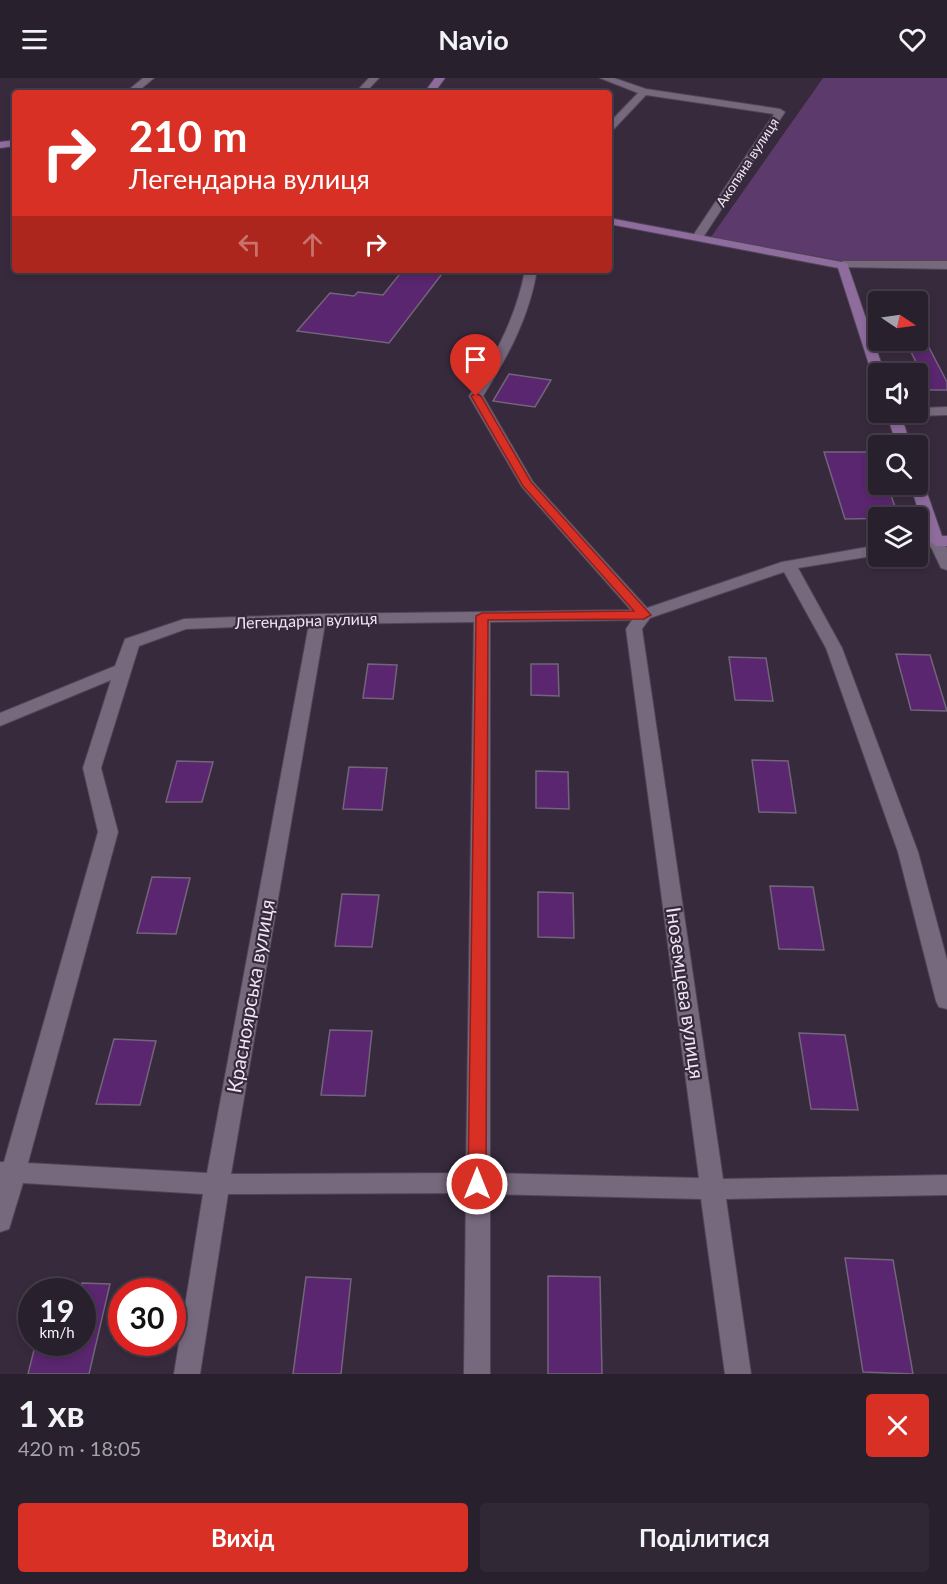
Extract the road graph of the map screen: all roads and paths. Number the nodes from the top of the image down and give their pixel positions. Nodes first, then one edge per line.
1 (149, 78) edge
2 (374, 78) edge
3 (605, 78) edge
4 (134, 90) edge
5 (363, 90) edge
6 (644, 93) junction
7 (612, 126) edge
8 (612, 222) edge
9 (698, 237) junction
10 (843, 265) junction
11 (947, 265) edge
12 (531, 273) edge
13 (875, 363) edge
14 (947, 411) edge
15 (928, 412) edge
16 (922, 495) edge
17 (942, 541) edge
18 (868, 552) edge
19 (788, 565) junction
20 (947, 565) edge
21 (644, 615) junction
22 (482, 616) junction
23 (318, 619) junction
24 (123, 669) junction
25 (0, 720) edge
26 (947, 1001) edge
27 (7, 1172) edge
28 (217, 1184) junction
29 (477, 1184) junction
30 (947, 1185) edge
31 (714, 1189) junction
32 (0, 1221) edge
33 (187, 1374) edge
34 (477, 1374) edge
35 (738, 1374) edge

1 - 4 street
2 - 5 street
3 - 6 street, Акопяна вулиця
6 - 7 street
6 - 9 street, Акопяна вулиця
8 - 9 main road
9 - 10 main road
10 - 11 street
10 - 13 main road
12 - 21 street
14 - 15 street
16 - 17 main road
17 - 20 street
18 - 19 street, Легендарна вулиця
19 - 21 street, Легендарна вулиця
19 - 26 street
21 - 22 street, Легендарна вулиця
21 - 31 street, Іноземцева вулиця
22 - 23 street, Легендарна вулиця
22 - 29 street
23 - 24 street, Легендарна вулиця
23 - 28 street, Красноярська вулиця
24 - 25 street
24 - 27 street
27 - 28 street
27 - 32 street
28 - 29 street
28 - 33 street, Красноярська вулиця
29 - 31 street
29 - 34 street
30 - 31 street
31 - 35 street, Іноземцева вулиця

